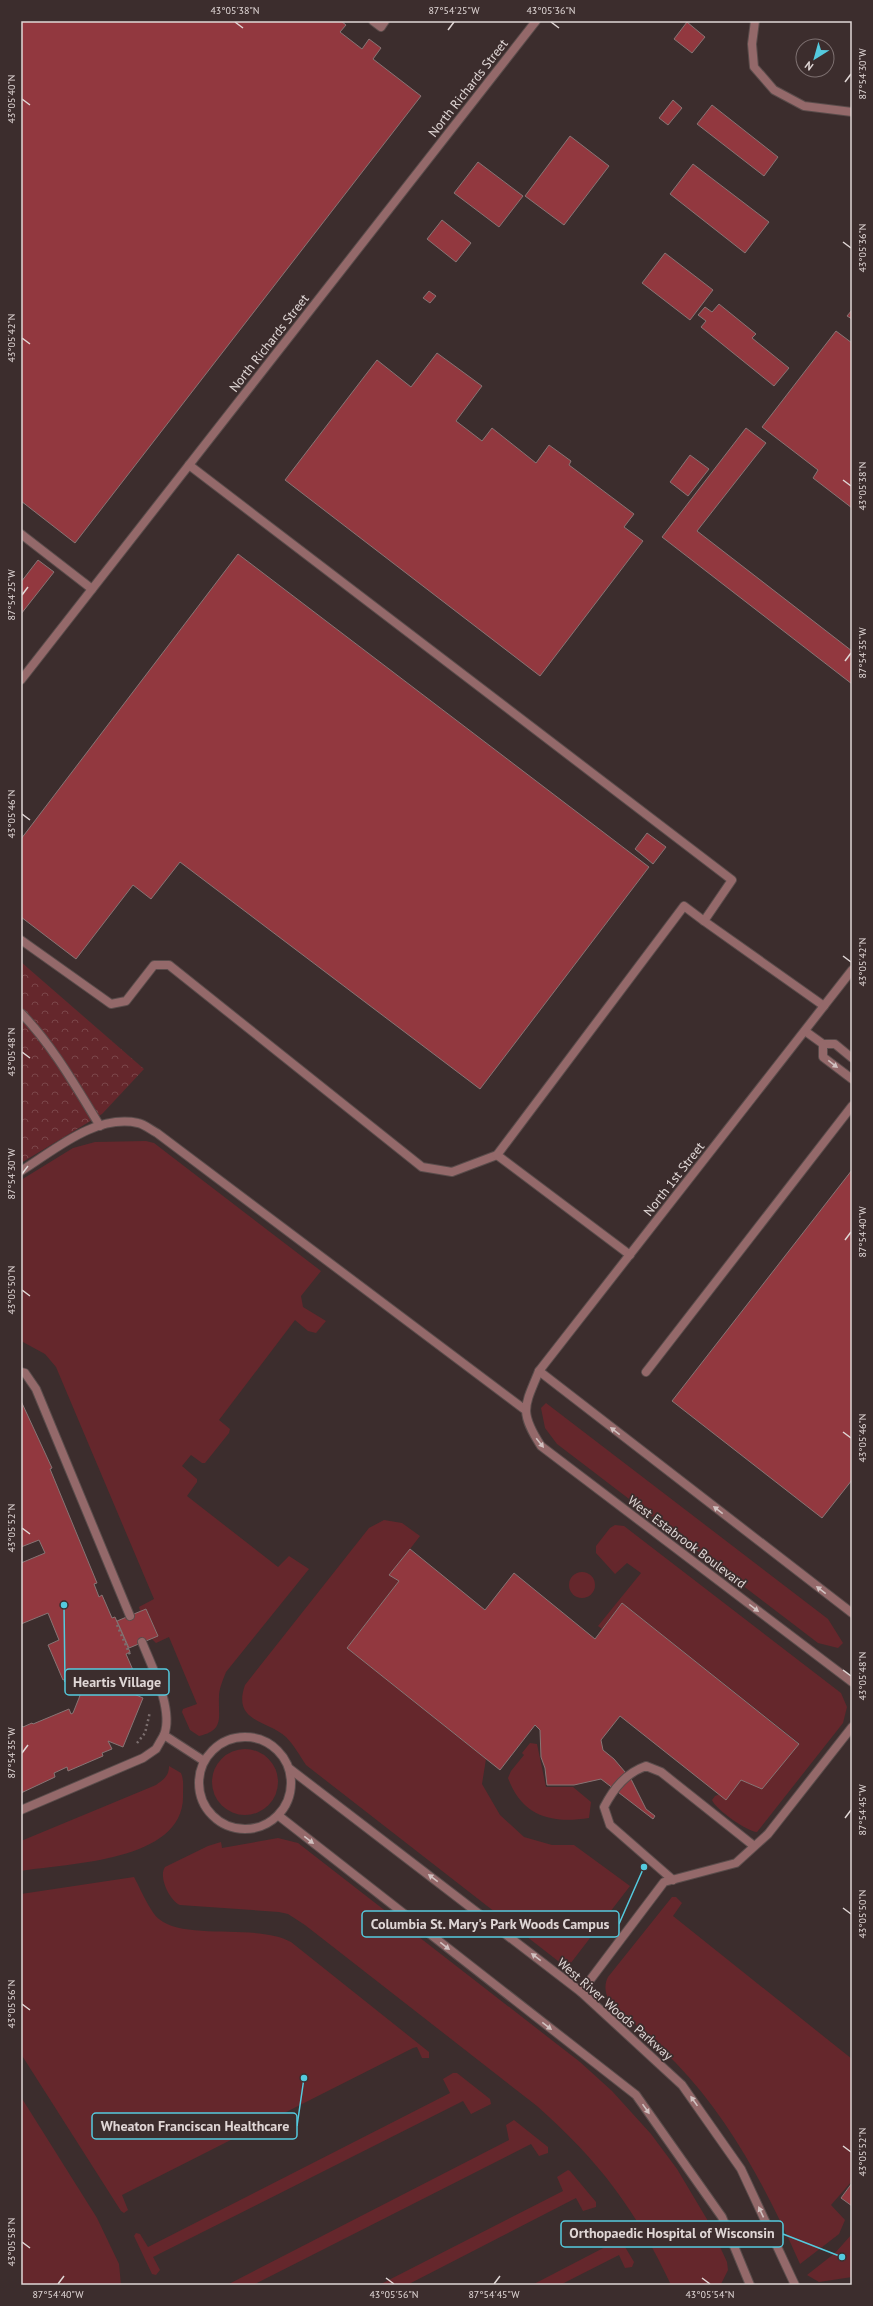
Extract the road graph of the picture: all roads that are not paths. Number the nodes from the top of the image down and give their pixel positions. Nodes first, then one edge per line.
1 (373, 21) edge
2 (385, 21) edge
3 (536, 21) edge
4 (755, 21) edge
5 (852, 112) edge
6 (189, 465) junction
7 (21, 534) edge
8 (92, 589) junction
9 (21, 680) edge
10 (704, 921) junction
11 (21, 940) edge
12 (852, 970) edge
13 (824, 1006) junction
14 (21, 1013) edge
15 (805, 1031) junction
16 (823, 1044) junction
17 (852, 1058) edge
18 (852, 1080) edge
19 (852, 1106) edge
20 (100, 1126) junction
21 (497, 1155) junction
22 (21, 1171) edge
23 (630, 1254) junction
24 (539, 1371) junction
25 (21, 1372) edge
26 (646, 1372) dead end
27 (524, 1409) junction
28 (852, 1613) edge
29 (130, 1616) dead end
30 (142, 1642) dead end
31 (852, 1682) edge
32 (852, 1727) edge
33 (164, 1736) junction
34 (204, 1760) junction
35 (290, 1769) junction
36 (21, 1810) edge
37 (279, 1816) junction
38 (754, 1846) junction
39 (673, 1880) junction
40 (581, 1992) junction
41 (750, 2285) edge
42 (795, 2285) edge

1 - 2 street
3 - 6 street, North Richards Street
4 - 5 street
6 - 8 street, North Richards Street
6 - 10 street
7 - 8 street
8 - 9 street, North Richards Street
10 - 13 street
10 - 21 street
11 - 21 street
12 - 13 street, North 1st Street
13 - 15 street, North 1st Street
14 - 20 street
15 - 16 street
15 - 23 street, North 1st Street
16 - 17 street
16 -> 18 street
19 - 26 street
20 - 22 street
20 - 27 street
21 - 23 street
23 - 24 street, North 1st Street
24 - 27 street, North 1st Street
28 -> 24 street
25 - 29 street
27 -> 31 street, West Estabrook Boulevard
30 - 33 street
32 - 38 street
33 - 34 street
33 - 36 street
34 - 35 street, West River Woods Parkway
34 - 37 street, West River Woods Parkway
35 - 37 street, West River Woods Parkway
40 -> 35 street, West River Woods Parkway
37 -> 41 street
38 - 39 street
38 - 39 street
39 - 40 street
42 -> 40 street, West River Woods Parkway

